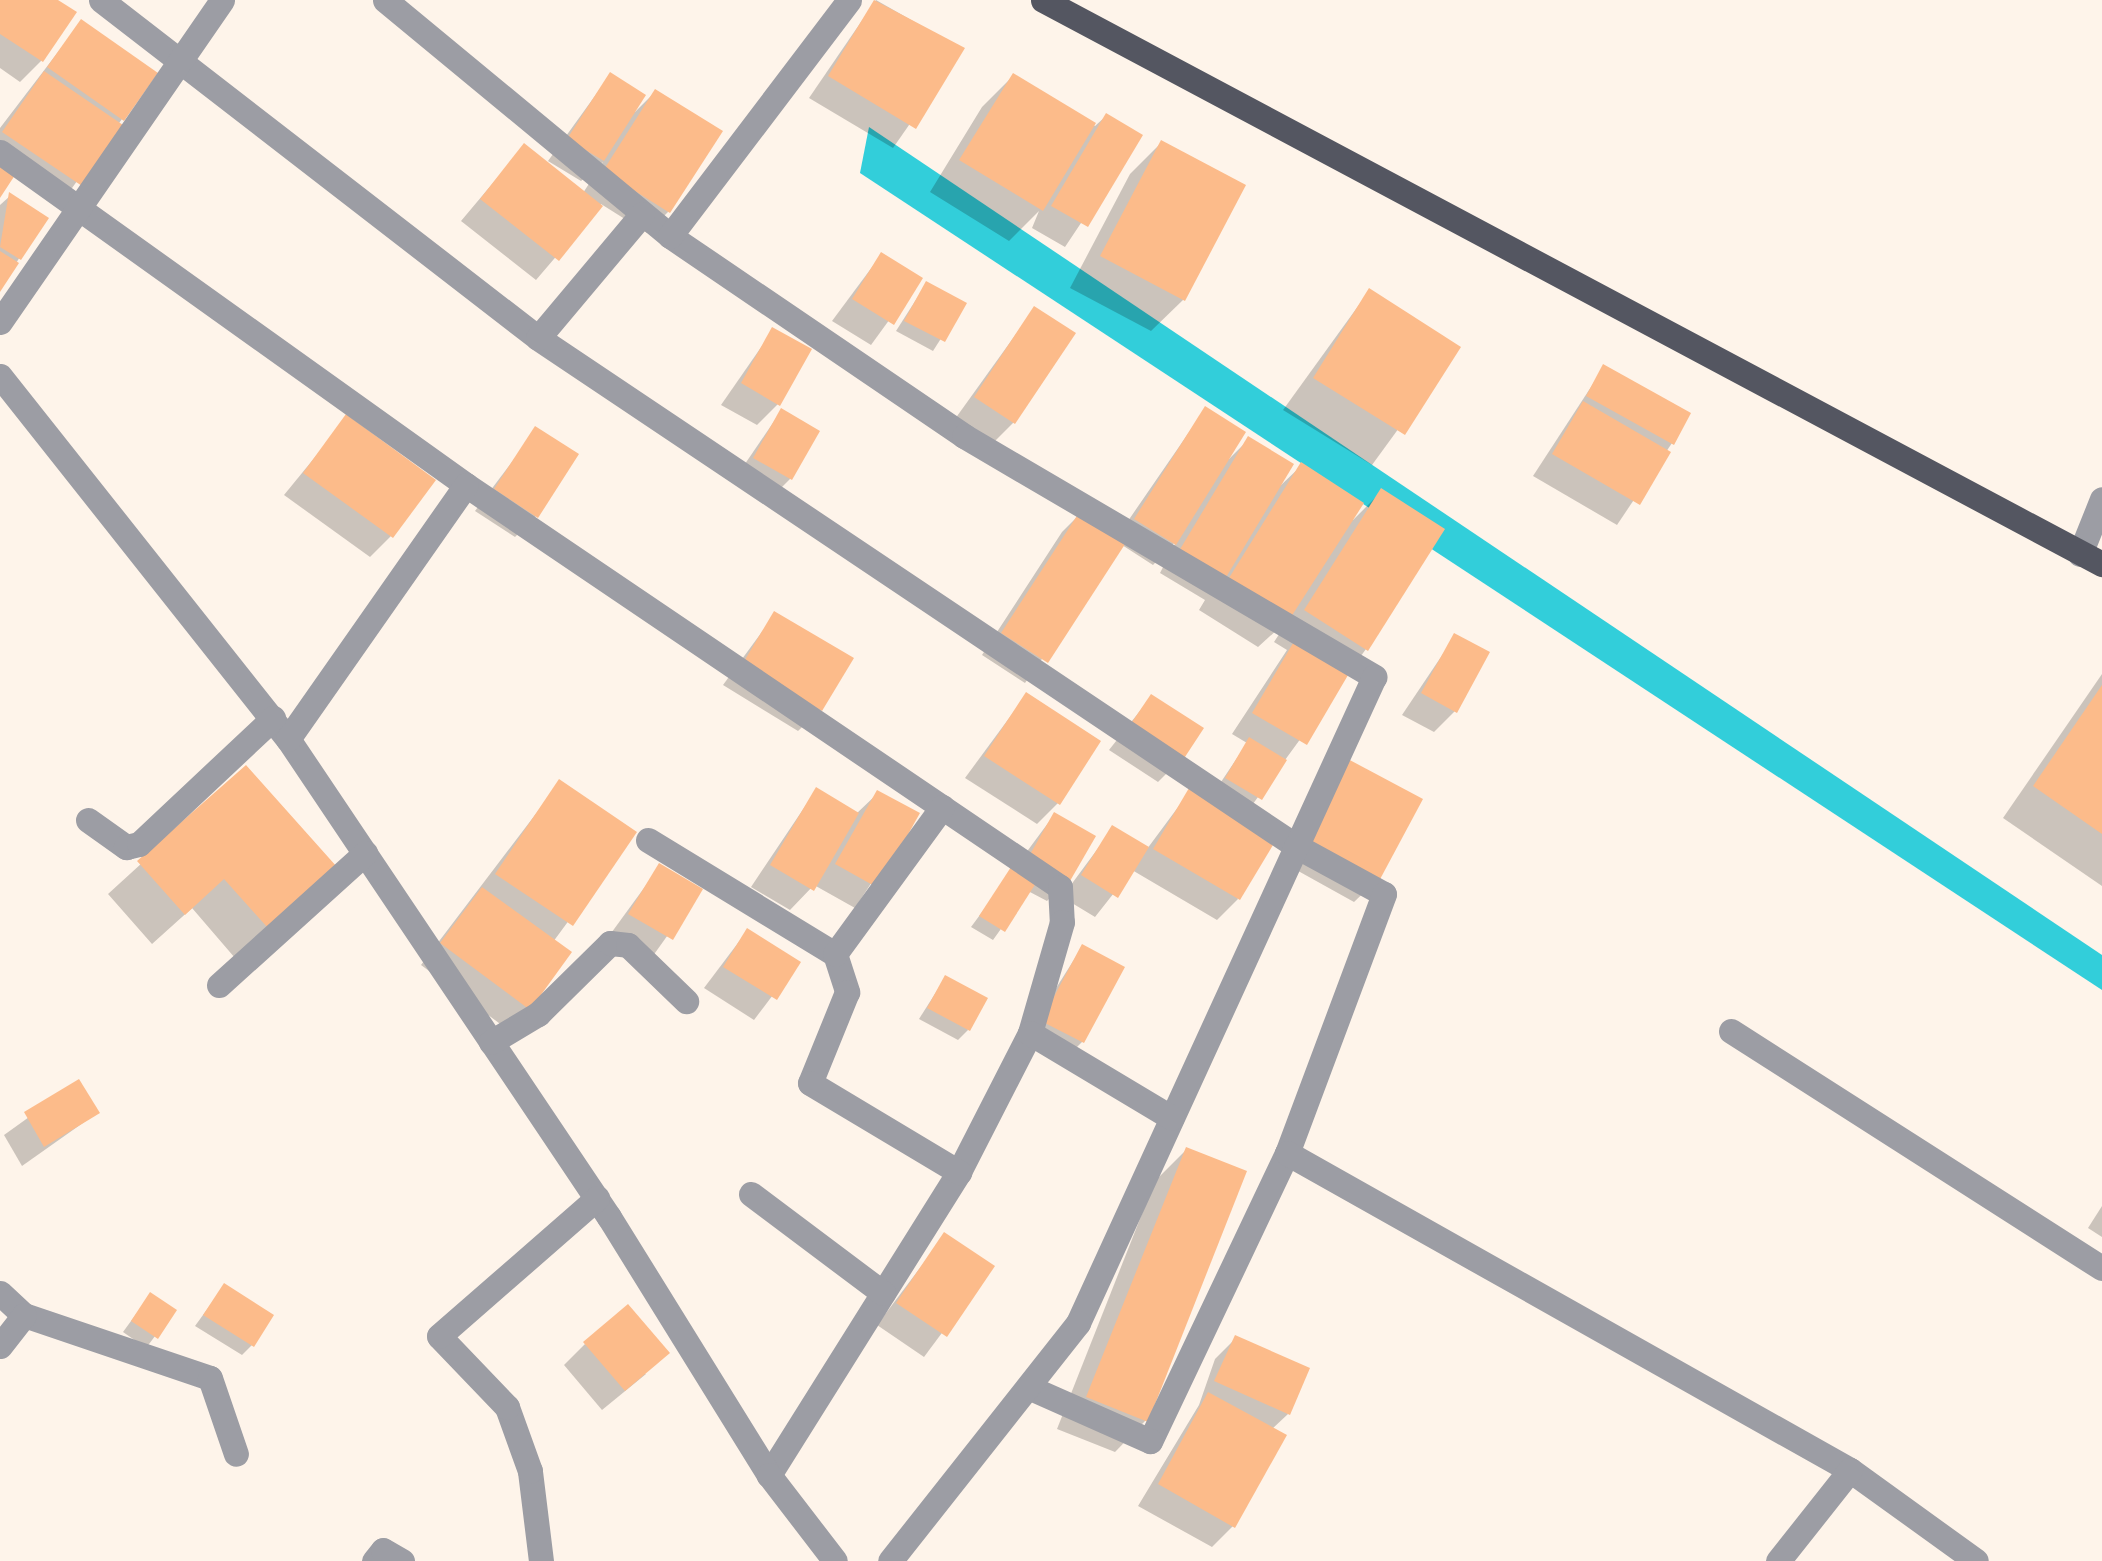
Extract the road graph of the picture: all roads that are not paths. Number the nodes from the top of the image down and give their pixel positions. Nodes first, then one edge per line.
1 (100, 0) edge
2 (222, 0) edge
3 (384, 0) edge
4 (850, 0) edge
5 (1054, 2) edge
6 (180, 56) junction
7 (0, 152) edge
8 (76, 213) junction
9 (642, 214) junction
10 (670, 236) junction
11 (0, 322) edge
12 (538, 338) junction
13 (0, 376) edge
14 (466, 486) junction
15 (2102, 500) edge
16 (2091, 559) edge
17 (280, 728) junction
18 (942, 808) junction
19 (88, 820) dead end
20 (648, 840) dead end
21 (1296, 846) junction
22 (365, 854) junction
23 (835, 954) junction
24 (219, 985) dead end
25 (686, 1001) dead end
26 (1731, 1032) dead end
27 (1030, 1033) junction
28 (491, 1042) junction
29 (1172, 1118) junction
30 (1287, 1154) junction
31 (959, 1172) junction
32 (751, 1194) dead end
33 (597, 1198) junction
34 (2102, 1268) edge
35 (0, 1293) edge
36 (883, 1293) junction
37 (24, 1315) junction
38 (0, 1346) edge
39 (1028, 1386) junction
40 (236, 1454) dead end
41 (1850, 1470) junction
42 (769, 1475) junction
43 (374, 1561) edge
44 (402, 1561) edge
45 (541, 1561) edge
46 (836, 1561) edge
47 (890, 1561) edge
48 (1778, 1561) edge
49 (1976, 1561) edge

1 - 6 street
2 - 6 street
3 - 9 street
4 - 10 street
5 - 16 main road
6 - 8 street
6 - 12 street
7 - 8 street
8 - 11 street
8 - 14 street
9 - 10 street
9 - 12 street
10 - 21 street
12 - 21 street
13 - 17 street
14 - 17 street
14 - 18 street
15 - 16 street
17 - 19 street
17 - 22 street
18 - 23 street
18 - 27 street
20 - 23 street
21 - 29 street
21 - 30 street
22 - 24 street
22 - 28 street
23 - 31 street
25 - 28 street
26 - 34 street
27 - 29 street
27 - 31 street
28 - 33 street
29 - 39 street
30 - 39 street
30 - 41 street
31 - 36 street
32 - 36 street
33 - 42 street
33 - 45 street
35 - 37 street
36 - 42 street
37 - 38 street
37 - 40 street
39 - 47 street
41 - 48 street
41 - 49 street
42 - 46 street
43 - 44 street

